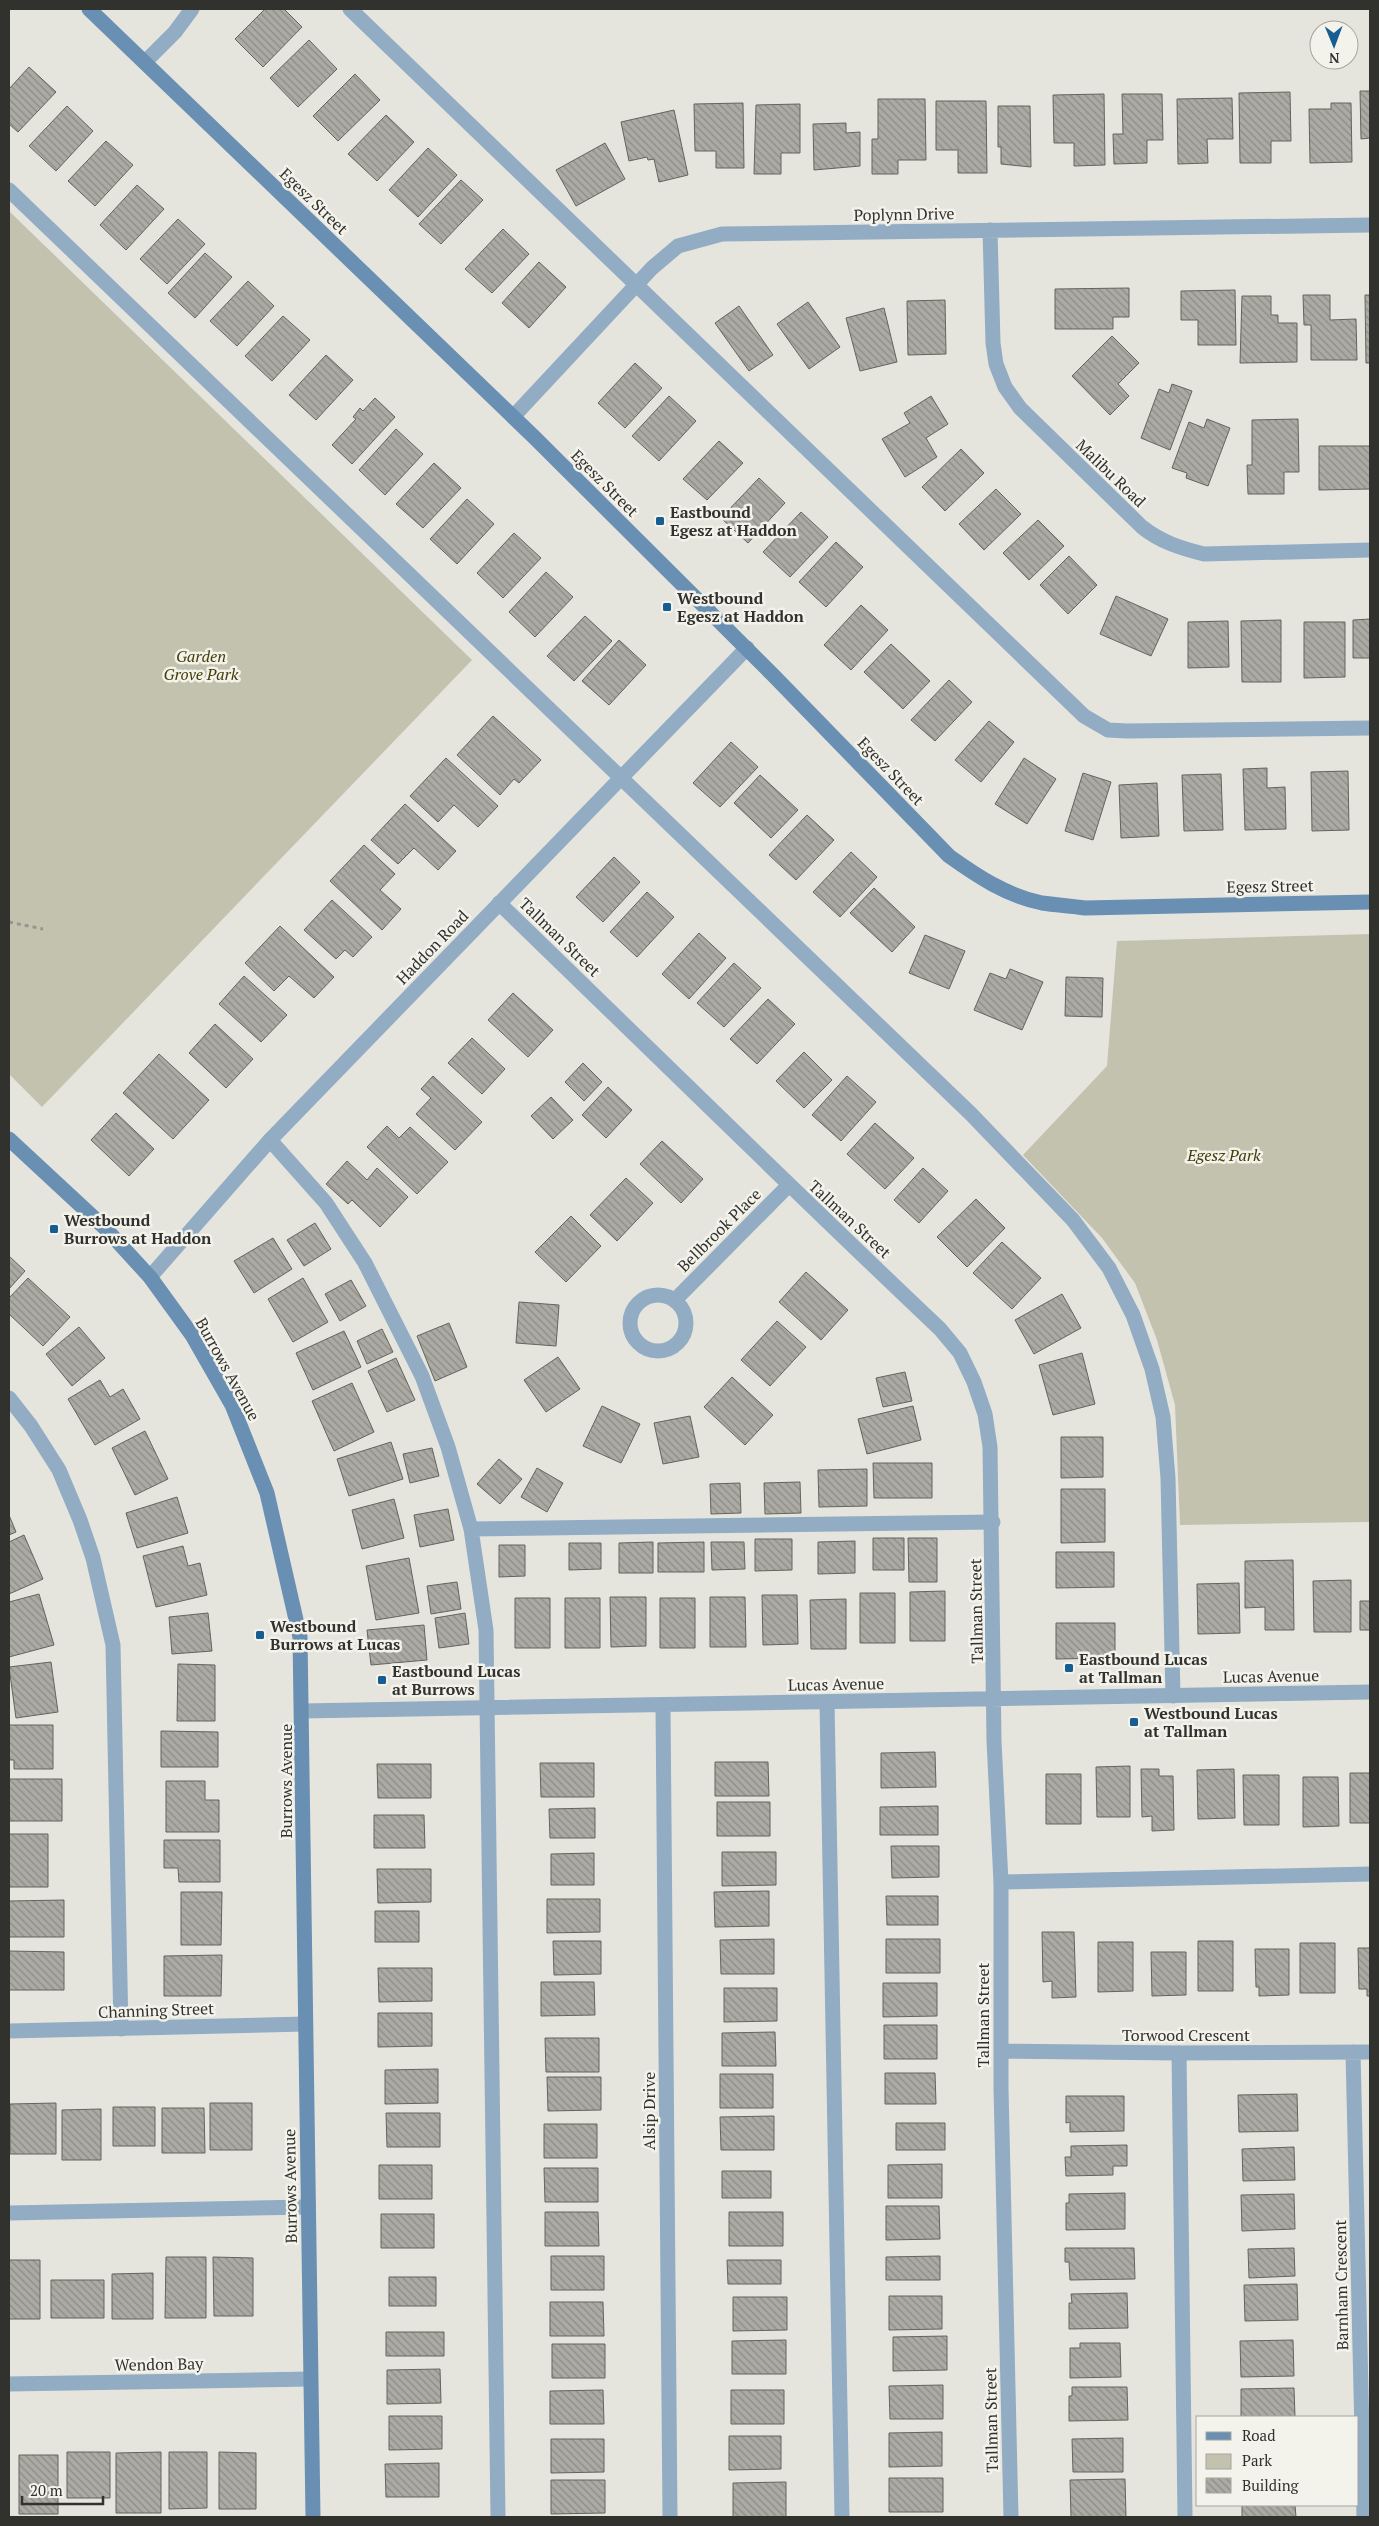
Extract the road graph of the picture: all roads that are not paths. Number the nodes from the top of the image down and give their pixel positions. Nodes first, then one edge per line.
1 (89, 9) edge
2 (192, 9) edge
3 (350, 9) edge
4 (145, 62) junction
5 (9, 190) edge
6 (1370, 224) edge
7 (990, 230) junction
8 (636, 286) junction
9 (513, 416) junction
10 (1370, 550) edge
11 (747, 648) junction
12 (1370, 728) edge
13 (620, 779) junction
14 (1370, 902) edge
15 (499, 903) junction
16 (9, 1140) edge
17 (270, 1140) junction
18 (788, 1186) junction
19 (150, 1277) junction
20 (675, 1300) dead end
21 (9, 1398) edge
22 (993, 1522) junction
23 (471, 1529) junction
24 (1370, 1692) edge
25 (1173, 1696) junction
26 (994, 1698) junction
27 (827, 1702) junction
28 (663, 1704) junction
29 (486, 1708) junction
30 (302, 1711) junction
31 (1370, 1874) edge
32 (1001, 1882) junction
33 (305, 2024) junction
34 (121, 2028) junction
35 (9, 2031) edge
36 (1001, 2051) junction
37 (1354, 2052) junction
38 (1370, 2052) edge
39 (1179, 2053) junction
40 (308, 2207) junction
41 (9, 2213) edge
42 (310, 2379) junction
43 (9, 2384) edge
44 (313, 2517) edge
45 (498, 2517) edge
46 (670, 2517) edge
47 (842, 2517) edge
48 (1010, 2517) edge
49 (1185, 2517) edge
50 (1364, 2517) edge

1 - 4 street, Egesz Street
2 - 4 street
3 - 8 street
4 - 9 street, Egesz Street
5 - 13 street
6 - 7 street, Poplynn Drive
7 - 8 street, Poplynn Drive
7 - 10 street, Malibu Road
8 - 9 street, Poplynn Drive
8 - 12 street
9 - 11 street, Egesz Street
11 - 13 street, Haddon Road
11 - 14 street, Egesz Street
13 - 15 street, Haddon Road
13 - 25 street
15 - 17 street, Haddon Road
15 - 18 street, Tallman Street
16 - 19 street, Burrows Avenue
17 - 19 street, Haddon Road
17 - 23 street
18 - 20 street, Bellbrook Place
18 - 22 street, Tallman Street
19 - 30 street, Burrows Avenue
21 - 34 street
22 - 23 street
22 - 26 street, Tallman Street
23 - 29 street
24 - 25 street, Lucas Avenue
25 - 26 street, Lucas Avenue
26 - 27 street, Lucas Avenue
26 - 32 street, Tallman Street
27 - 28 street, Lucas Avenue
27 - 47 street
28 - 29 street, Lucas Avenue
28 - 46 street, Alsip Drive
29 - 30 street, Lucas Avenue
29 - 45 street
30 - 33 street, Burrows Avenue
31 - 32 street
32 - 36 street, Tallman Street
33 - 34 street, Channing Street
33 - 40 street, Burrows Avenue
34 - 35 street, Channing Street
36 - 39 street, Torwood Crescent
36 - 48 street, Tallman Street
37 - 38 street, Torwood Crescent
37 - 39 street, Torwood Crescent
37 - 50 street, Barnham Crescent
39 - 49 street
40 - 41 street
40 - 42 street, Burrows Avenue
42 - 43 street, Wendon Bay
42 - 44 street, Burrows Avenue

